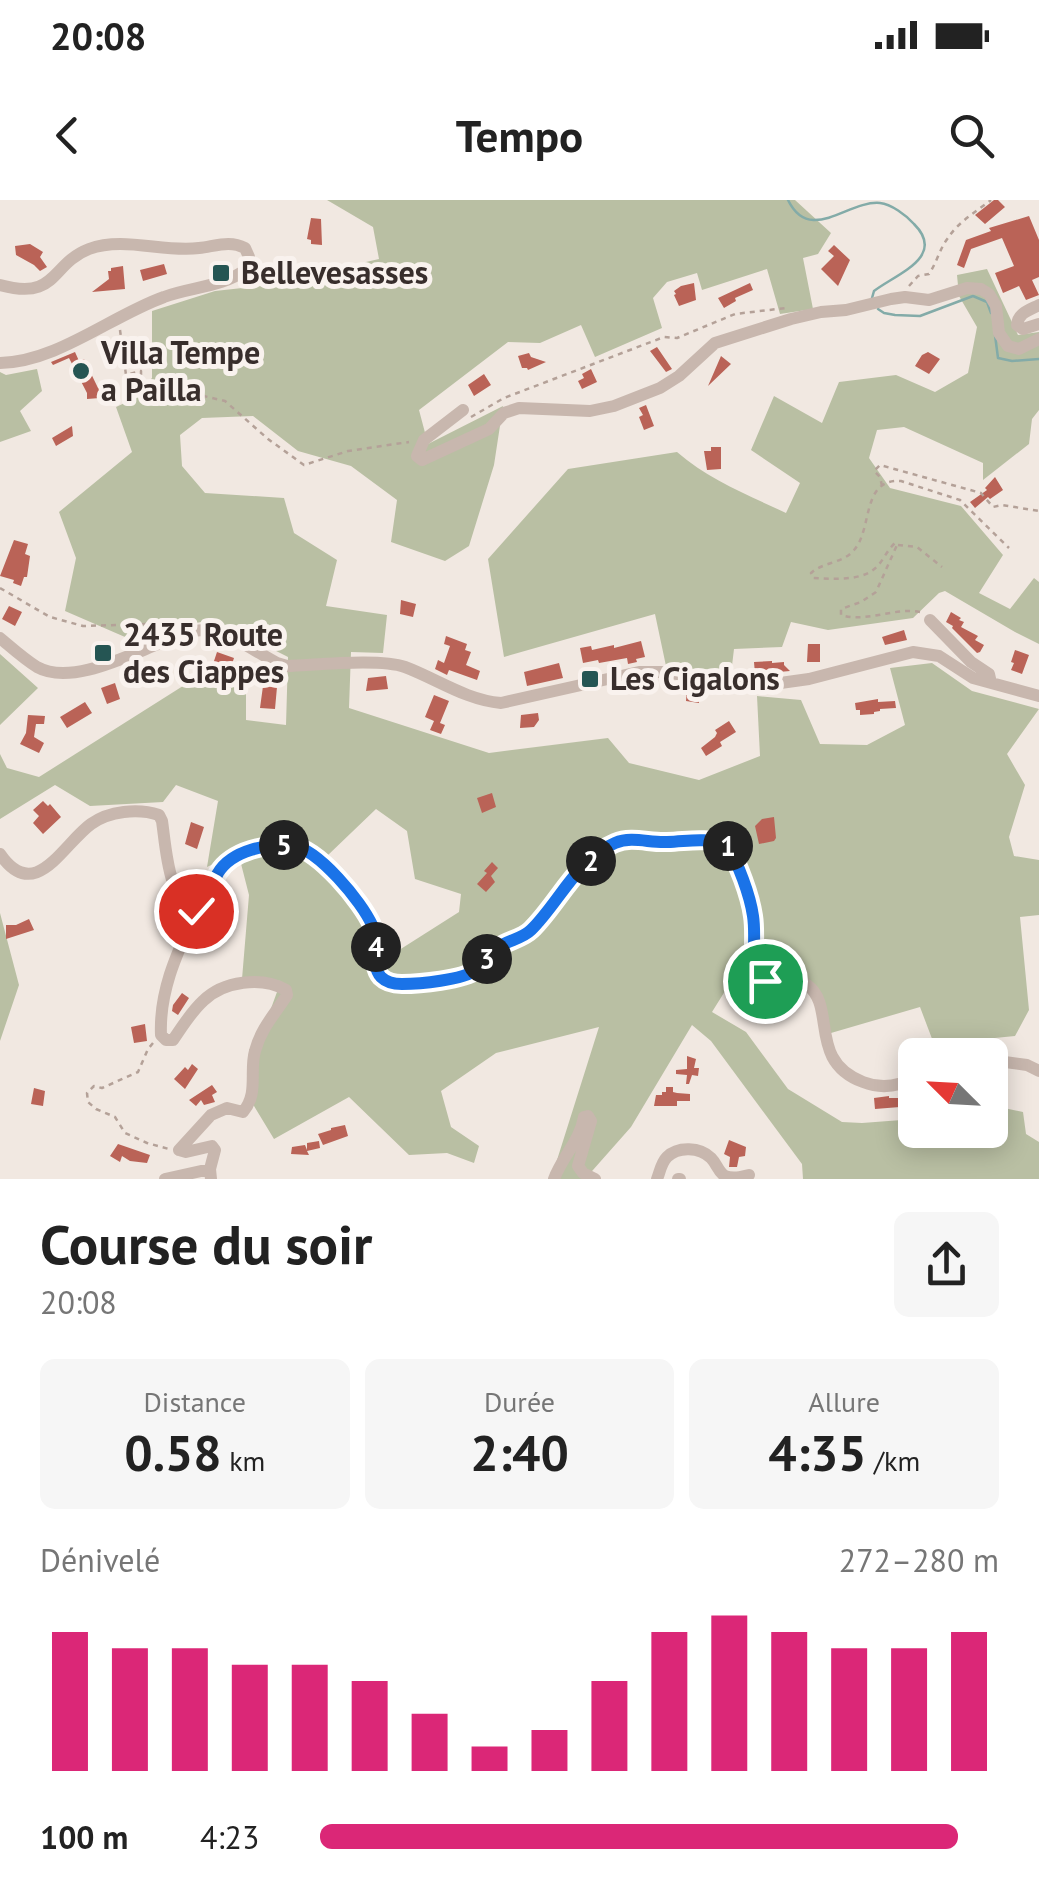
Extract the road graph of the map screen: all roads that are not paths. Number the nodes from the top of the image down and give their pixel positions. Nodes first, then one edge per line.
1 (0, 285) edge
2 (1039, 305) edge
3 (1039, 324) edge
4 (1039, 339) edge
5 (0, 363) edge
6 (534, 400) dead end
7 (519, 408) junction
8 (463, 416) road end
9 (930, 620) road end
10 (0, 638) edge
11 (991, 683) junction
12 (1039, 696) edge
13 (0, 854) edge
14 (196, 911) junction
15 (1008, 1062) edge
16 (1039, 1071) edge
17 (898, 1084) edge
18 (210, 1174) edge
19 (749, 1176) dead end
20 (165, 1179) edge
21 (554, 1179) edge
22 (595, 1179) edge
23 (657, 1179) edge

1 - 5 street
2 - 3 street
4 - 7 street
6 - 7 street
7 - 8 street
9 - 11 street
10 - 11 street
11 - 12 street
13 - 14 street
14 - 17 street
14 - 18 street
15 - 16 street
18 - 20 street
19 - 23 street
21 - 22 street

